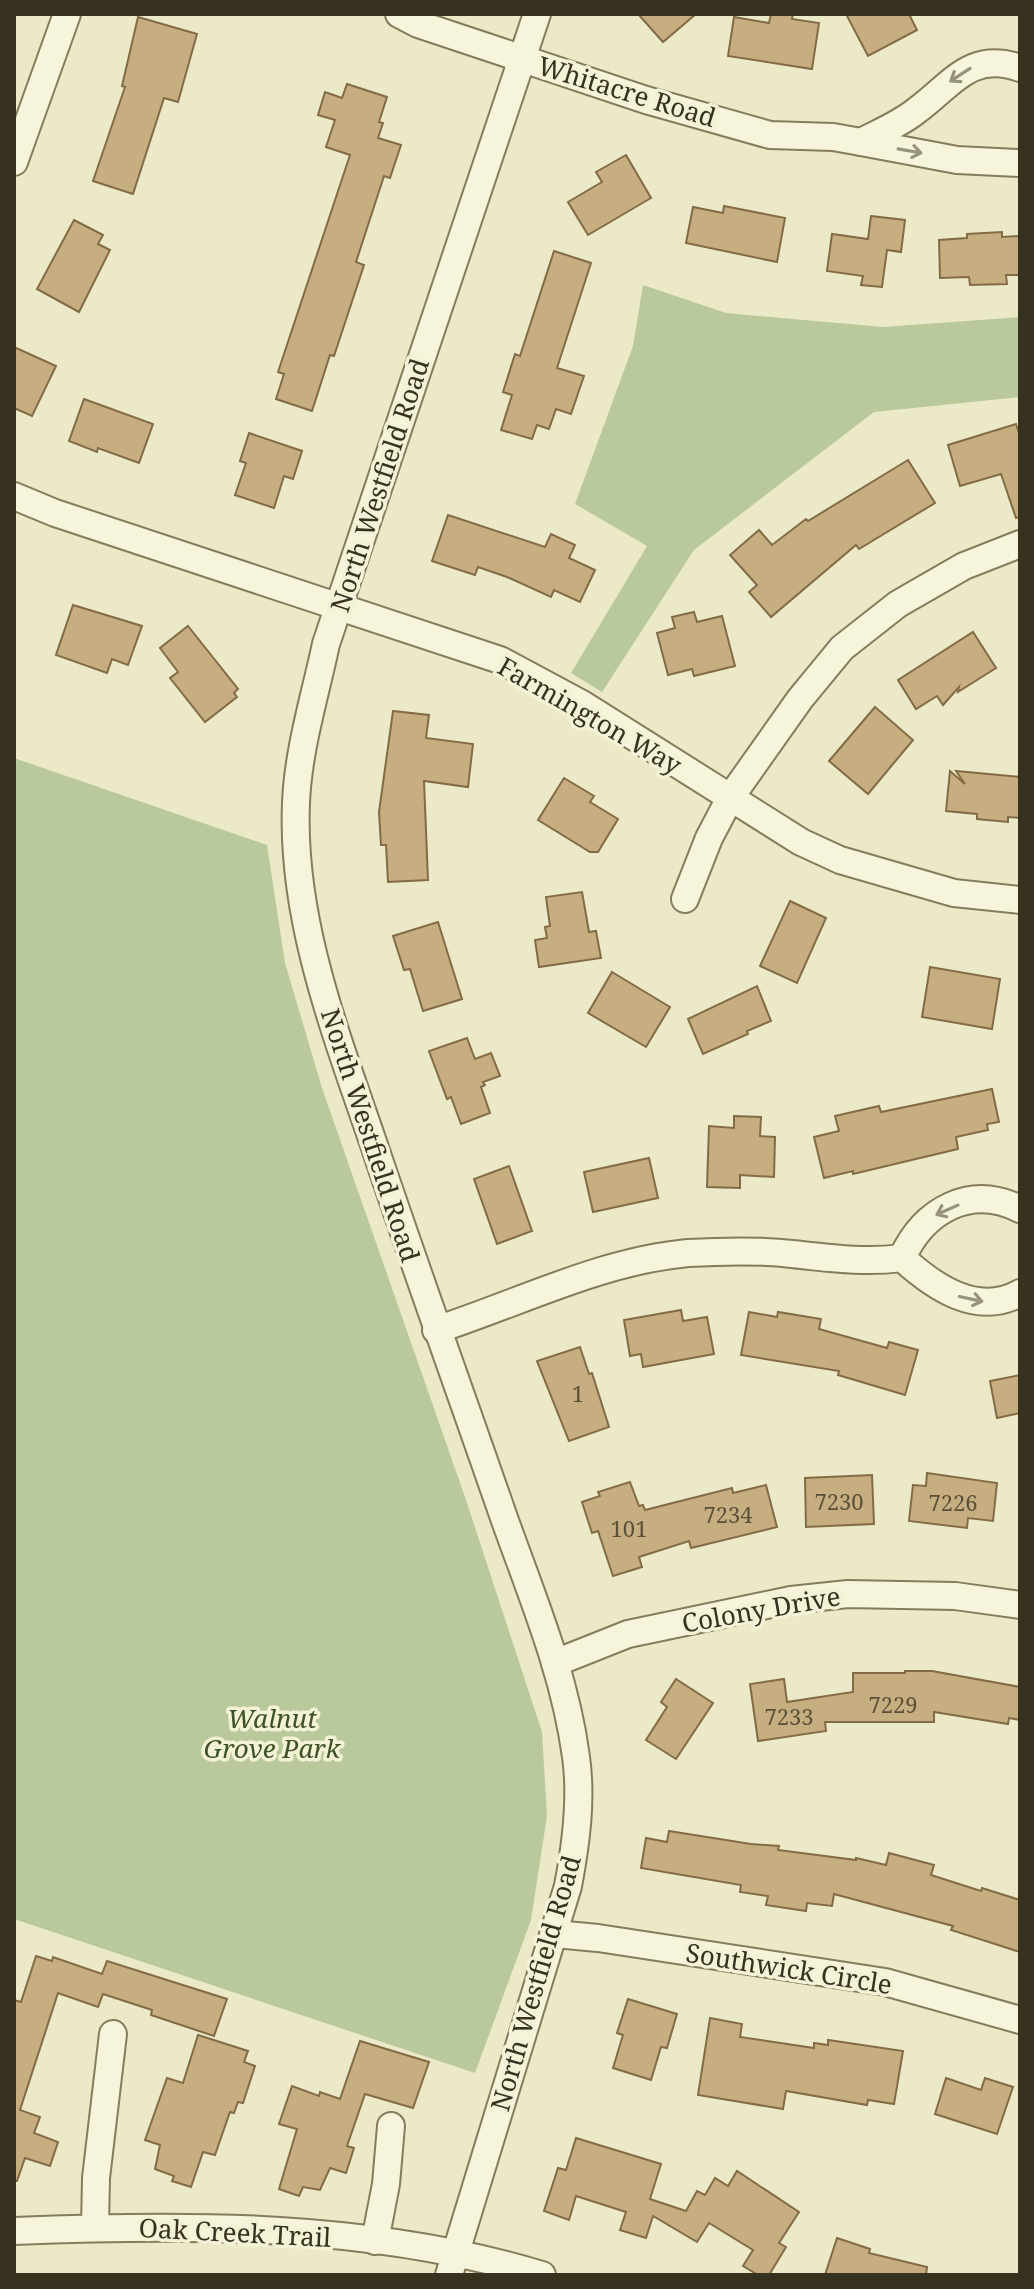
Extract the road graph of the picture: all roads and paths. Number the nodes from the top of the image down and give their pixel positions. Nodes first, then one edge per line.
1 (67, 14) edge
2 (399, 14) edge
3 (537, 14) edge
4 (520, 58) junction
5 (1020, 68) edge
6 (861, 142) junction
7 (14, 162) edge
8 (1020, 163) edge
9 (14, 496) edge
10 (1020, 544) edge
11 (338, 608) junction
12 (730, 798) junction
13 (685, 899) dead end
14 (1020, 900) edge
15 (1020, 1209) edge
16 (902, 1258) junction
17 (1020, 1293) edge
18 (436, 1330) junction
19 (1020, 1605) edge
20 (555, 1663) junction
21 (555, 1934) junction
22 (1020, 2020) edge
23 (113, 2034) dead end
24 (391, 2126) dead end
25 (95, 2228) junction
26 (14, 2231) edge
27 (375, 2241) junction
28 (452, 2264) edge
29 (542, 2275) edge

1 - 7 street
2 - 4 street, Whitacre Road
3 - 4 street, North Westfield Road
4 - 6 street, Whitacre Road
4 - 11 street, North Westfield Road
5 -> 6 street
6 -> 8 street, Whitacre Road
9 - 11 street, Farmington Way
10 - 12 street
11 - 12 street, Farmington Way
11 - 18 street, North Westfield Road
12 - 13 street
12 - 14 street, Farmington Way
15 -> 16 street
16 -> 17 street
16 - 18 street
18 - 20 street, North Westfield Road
19 - 20 street, Colony Drive
20 - 21 street, North Westfield Road
21 - 22 street, Southwick Circle
21 - 28 street, North Westfield Road
23 - 25 street
24 - 27 street
25 - 26 street, Oak Creek Trail
25 - 27 street, Oak Creek Trail
27 - 28 street, Oak Creek Trail
28 - 29 street, Oak Creek Trail

